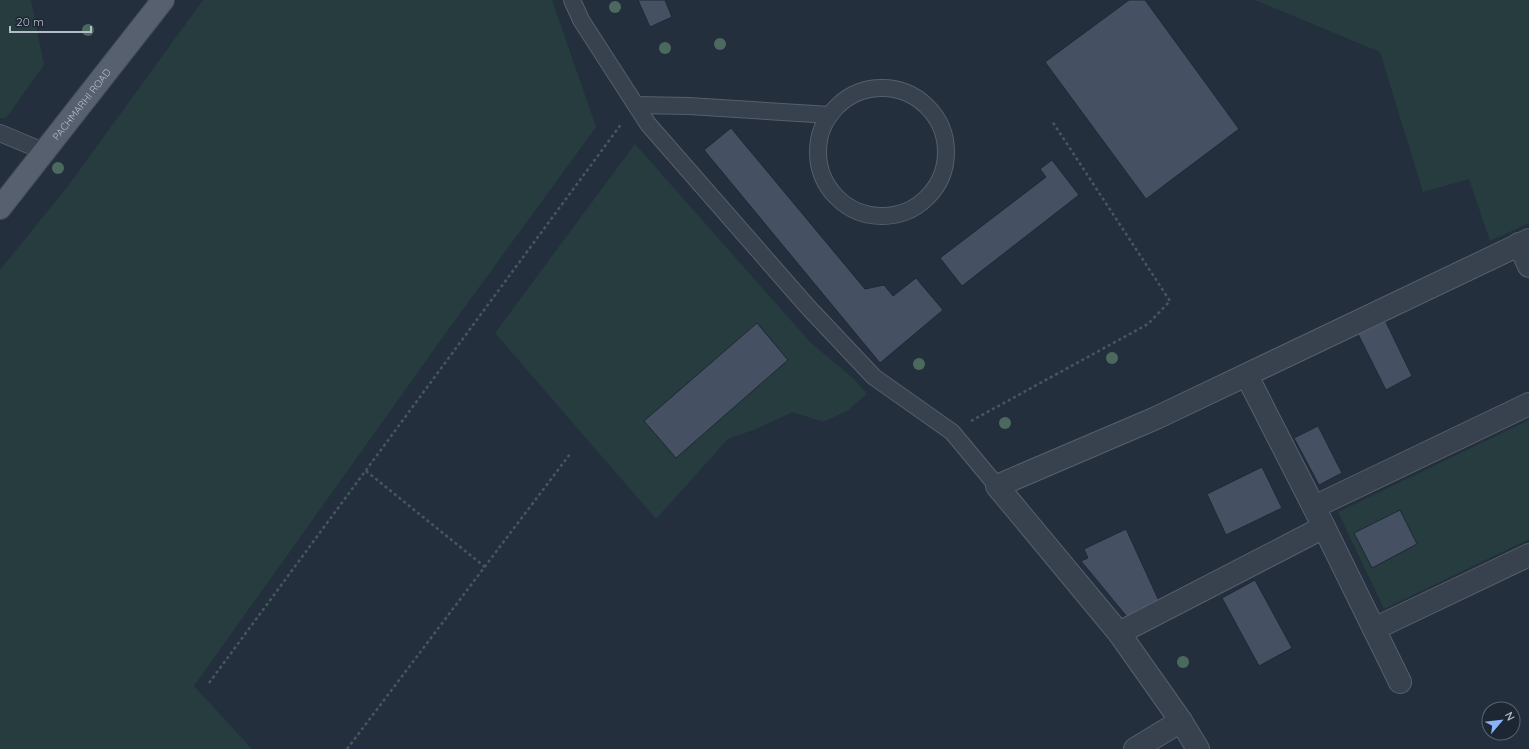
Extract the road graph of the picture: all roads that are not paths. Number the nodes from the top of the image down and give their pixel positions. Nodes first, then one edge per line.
1 (163, 0) edge
2 (572, 0) edge
3 (636, 105) junction
4 (830, 115) junction
5 (0, 133) edge
6 (44, 151) junction
7 (0, 208) edge
8 (1524, 242) edge
9 (1529, 266) edge
10 (1247, 376) junction
11 (1529, 404) edge
12 (997, 486) junction
13 (1314, 507) junction
14 (1324, 527) junction
15 (1529, 555) edge
16 (1374, 629) junction
17 (1119, 633) junction
18 (1400, 682) dead end
19 (1181, 721) junction
20 (1135, 749) edge
21 (1198, 749) edge

1 - 6 main road, PACHMARHI ROAD
2 - 3 lane
3 - 4 lane
3 - 12 lane
4 - 4 lane
5 - 6 lane
6 - 7 main road, PACHMARHI ROAD
8 - 9 street
8 - 10 street
10 - 12 street
10 - 13 street
11 - 13 street
12 - 17 street
13 - 14 street
14 - 16 street
14 - 17 street
15 - 16 street
16 - 18 street
17 - 19 street
19 - 20 street
19 - 21 street

